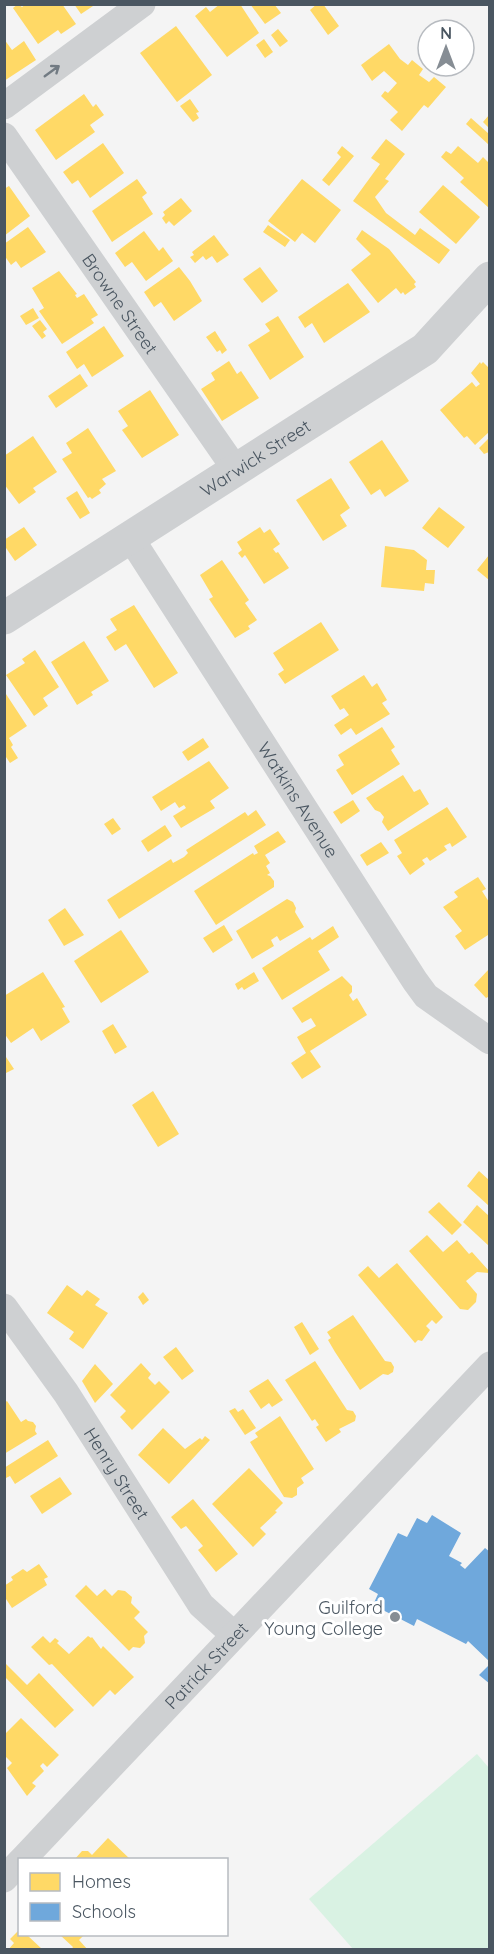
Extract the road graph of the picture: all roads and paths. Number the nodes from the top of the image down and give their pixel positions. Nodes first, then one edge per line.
1 (142, 4) edge
2 (4, 106) edge
3 (4, 136) edge
4 (489, 278) edge
5 (236, 470) junction
6 (130, 537) junction
7 (4, 618) edge
8 (489, 1041) edge
9 (4, 1307) edge
10 (489, 1365) edge
11 (233, 1634) junction
12 (24, 1858) edge
13 (18, 1864) edge
14 (4, 1879) edge

2 -> 1 street
3 - 5 street, Browne Street
4 - 5 street, Warwick Street
5 - 6 street, Warwick Street
6 - 7 street, Warwick Street
6 - 8 street, Watkins Avenue
9 - 11 street, Henry Street
10 - 11 street, Patrick Street
11 - 12 street, Patrick Street
13 - 14 street, Patrick Street

